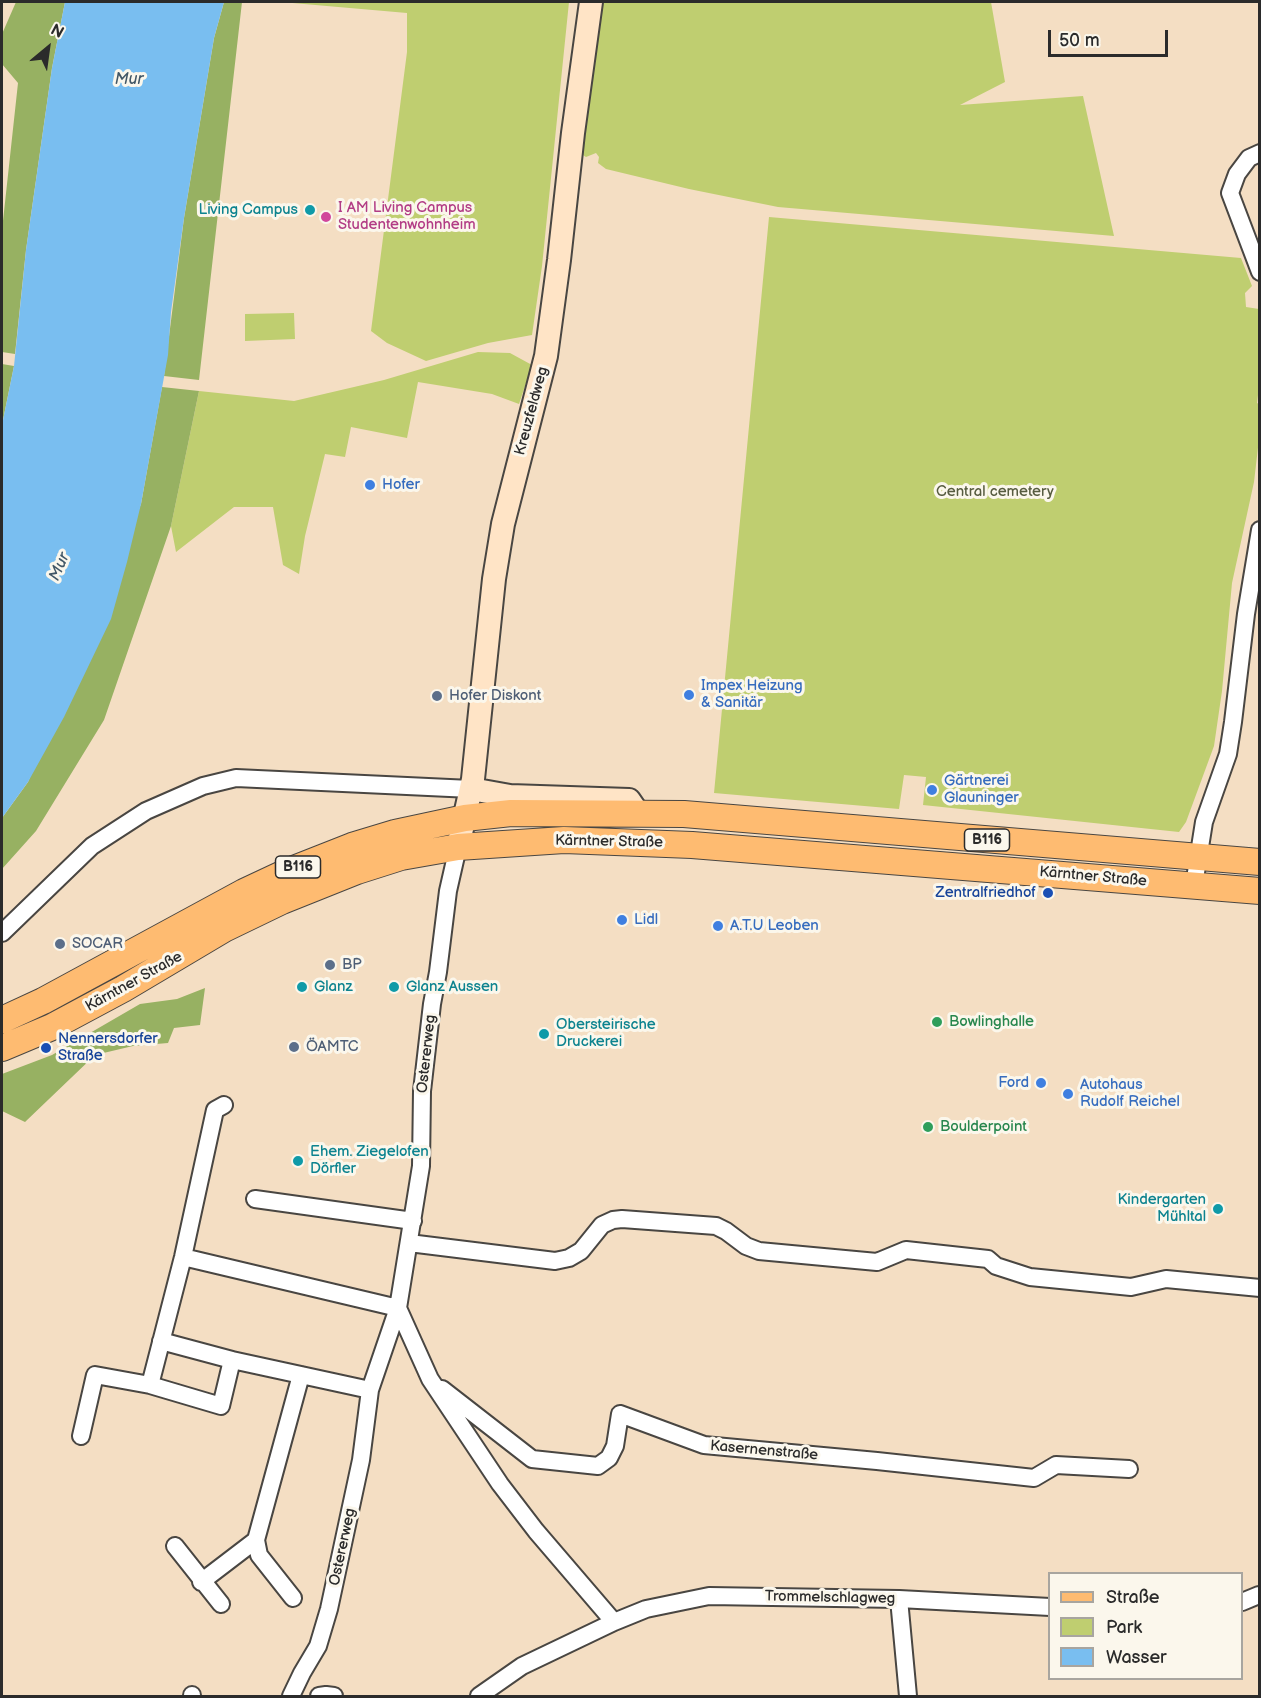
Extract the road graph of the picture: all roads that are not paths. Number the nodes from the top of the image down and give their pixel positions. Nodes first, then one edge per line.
1 (591, 2) edge
2 (1260, 153) edge
3 (1260, 272) edge
4 (1260, 530) edge
5 (471, 789) junction
6 (638, 813) junction
7 (465, 818) junction
8 (458, 847) junction
9 (1197, 857) junction
10 (1260, 862) edge
11 (1194, 885) junction
12 (1260, 891) edge
13 (2, 933) edge
14 (2, 1020) edge
15 (2, 1048) edge
16 (224, 1105) dead end
17 (255, 1199) dead end
18 (414, 1221) junction
19 (409, 1243) junction
20 (183, 1257) junction
21 (1260, 1288) edge
22 (398, 1308) junction
23 (161, 1341) junction
24 (232, 1360) junction
25 (300, 1375) junction
26 (430, 1379) junction
27 (150, 1385) junction
28 (370, 1389) junction
29 (81, 1436) dead end
30 (1129, 1469) dead end
31 (256, 1540) junction
32 (175, 1546) dead end
33 (201, 1582) junction
34 (1259, 1595) edge
35 (293, 1598) dead end
36 (899, 1599) junction
37 (1243, 1602) edge
38 (221, 1604) dead end
39 (1048, 1607) edge
40 (614, 1622) junction
41 (291, 1696) edge
42 (319, 1696) edge
43 (334, 1696) edge
44 (479, 1696) edge
45 (908, 1696) edge

1 - 5 main road, Kreuzfeldweg
2 - 3 street
4 - 9 street
5 - 6 main road
5 - 7 main road, Kreuzfeldweg
5 - 13 street
6 - 7 main road, Kärntner Straße / B116
6 - 9 main road, Kärntner Straße / B116
7 - 8 main road, Ostererweg
7 - 14 main road, Kärntner Straße / B116
8 - 11 main road, Kärntner Straße / B116
8 - 15 main road, Kärntner Straße / B116
8 - 18 street, Ostererweg
9 - 10 main road, Kärntner Straße / B116
9 - 11 street
11 - 12 main road, Kärntner Straße / B116
16 - 20 street
17 - 18 street
18 - 19 street, Ostererweg
19 - 21 street
19 - 22 street, Ostererweg
20 - 22 street
20 - 23 street
22 - 26 street
22 - 28 street, Ostererweg
23 - 24 street
23 - 27 street
24 - 25 street
24 - 27 street
25 - 28 street
25 - 31 street
26 - 30 street, Kasernenstraße
26 - 40 street
27 - 29 street
28 - 41 street, Ostererweg
31 - 33 street
31 - 35 street
32 - 33 street
33 - 38 street
34 - 37 street
36 - 39 street, Trommelschlagweg
36 - 40 street, Trommelschlagweg
36 - 45 street
40 - 44 street, Trommelschlagweg
42 - 43 street

